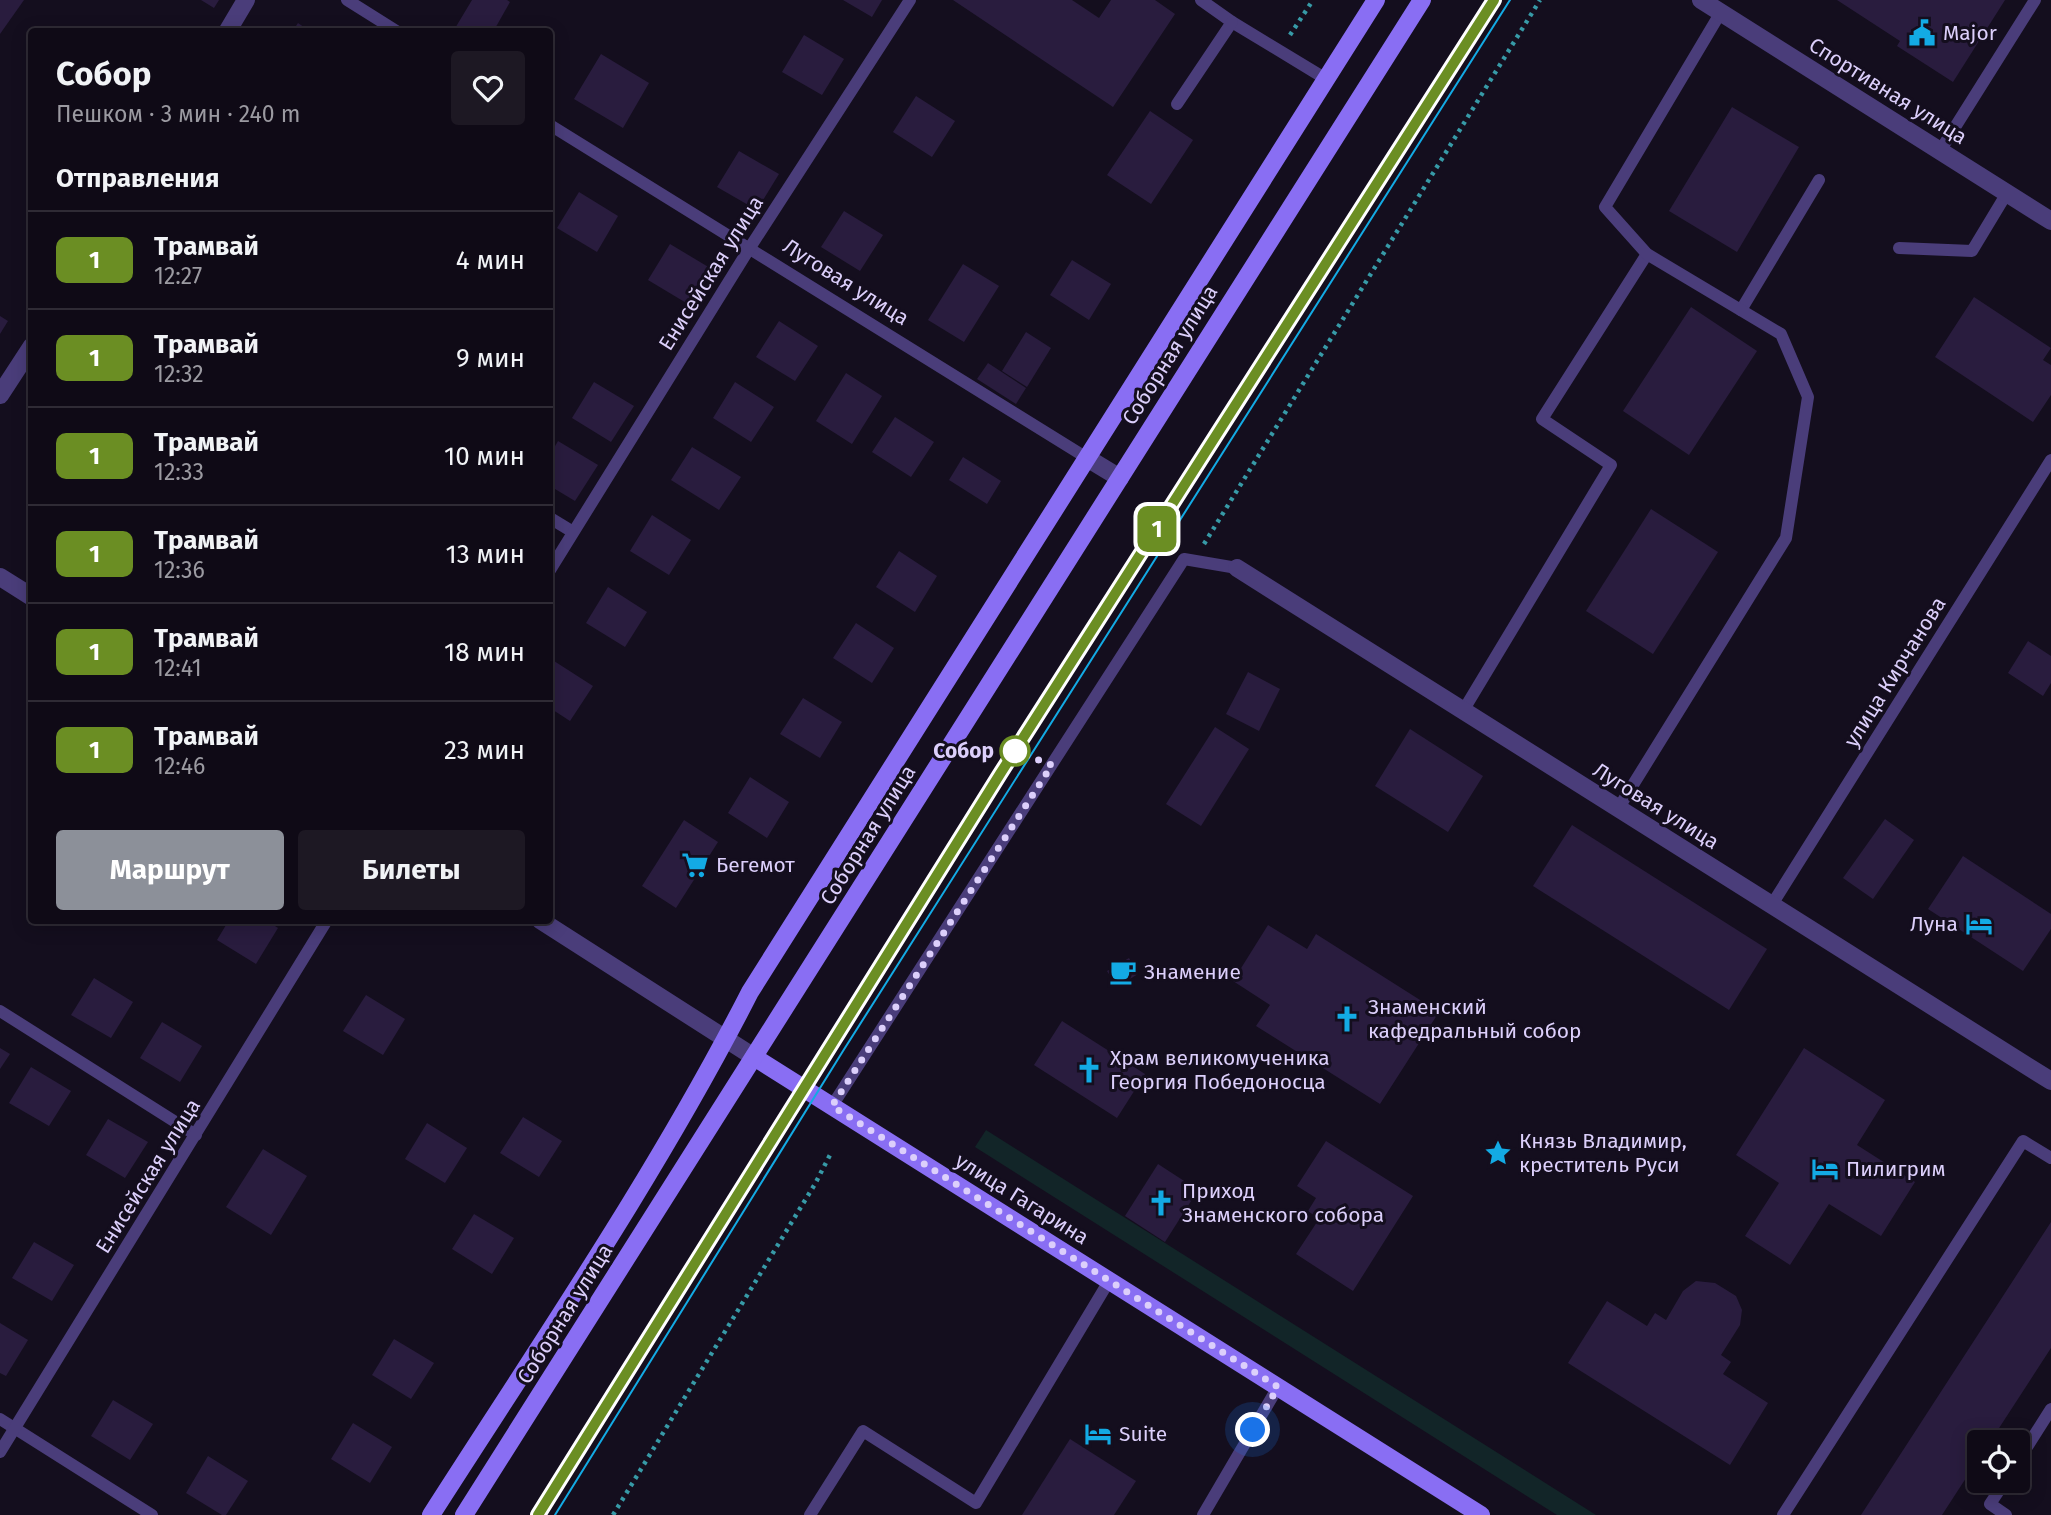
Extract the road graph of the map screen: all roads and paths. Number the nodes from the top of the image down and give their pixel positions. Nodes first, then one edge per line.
1 (246, 0) edge
2 (347, 0) edge
3 (910, 0) edge
4 (1201, 0) edge
5 (1313, 0) edge
6 (1376, 0) edge
7 (1422, 0) edge
8 (1541, 0) edge
9 (1702, 0) edge
10 (2035, 0) edge
11 (1721, 12) junction
12 (1232, 22) junction
13 (229, 28) edge
14 (392, 28) edge
15 (1279, 52) junction
16 (1326, 79) junction
17 (1177, 104) dead end
18 (553, 127) edge
19 (1940, 150) junction
20 (1819, 180) dead end
21 (2007, 193) junction
22 (2051, 221) edge
23 (1899, 248) dead end
24 (749, 249) junction
25 (1647, 254) junction
26 (1741, 310) junction
27 (28, 352) edge
28 (0, 395) edge
29 (1087, 458) junction
30 (2051, 460) edge
31 (1119, 478) junction
32 (553, 519) edge
33 (573, 532) junction
34 (1194, 561) junction
35 (553, 565) edge
36 (1237, 568) joint
37 (0, 577) edge
38 (28, 594) edge
39 (1463, 711) junction
40 (1618, 809) junction
41 (1771, 906) junction
42 (325, 924) edge
43 (546, 924) edge
44 (0, 1011) edge
45 (726, 1039) junction
46 (754, 1057) junction
47 (2051, 1081) edge
48 (832, 1106) junction
49 (196, 1135) junction
50 (831, 1153) dead end
51 (2051, 1158) edge
52 (1109, 1281) junction
53 (1278, 1387) junction
54 (2051, 1409) edge
55 (0, 1419) edge
56 (15, 1428) junction
57 (2030, 1442) edge
58 (0, 1452) edge
59 (1997, 1493) edge
60 (152, 1515) edge
61 (431, 1515) edge
62 (464, 1515) edge
63 (612, 1515) edge
64 (810, 1515) edge
65 (1203, 1515) edge
66 (1481, 1515) edge
67 (1783, 1515) edge
68 (2006, 1515) edge

1 - 13 street
2 - 14 lane
3 - 24 lane, Енисейская улица
4 - 12 lane
5 - 15 path
6 - 16 main road, Соборная улица
7 - 31 main road, Соборная улица
8 - 34 path
9 - 11 street, Спортивная улица
10 - 19 lane
11 - 19 street, Спортивная улица
11 - 25 lane
12 - 15 lane
12 - 17 lane
15 - 16 lane
16 - 29 main road, Соборная улица
18 - 24 lane, Луговая улица
19 - 21 street, Спортивная улица
20 - 26 lane
21 - 22 street, Спортивная улица
21 - 23 lane
24 - 29 lane, Луговая улица
24 - 33 lane, Енисейская улица
25 - 26 lane
25 - 39 lane
26 - 40 lane
27 - 28 street
29 - 31 street, Луговая улица
29 - 45 main road, Соборная улица
30 - 41 lane, улица Кирчанова
31 - 46 main road, Соборная улица
32 - 33 lane
33 - 35 lane, Енисейская улица
34 - 36 lane
34 - 48 lane
36 - 39 street, Луговая улица
37 - 38 street
39 - 40 street, Луговая улица
40 - 41 street, Луговая улица
41 - 47 street, Луговая улица
42 - 49 lane, Енисейская улица
43 - 45 street, улица Гагарина
44 - 49 lane
45 - 46 street, улица Гагарина
45 - 61 main road, Соборная улица
46 - 48 main road, улица Гагарина
46 - 62 main road, Соборная улица
48 - 52 main road, улица Гагарина
49 - 56 lane, Енисейская улица
50 - 63 path
51 - 67 lane
52 - 53 main road, улица Гагарина
52 - 64 lane
53 - 65 lane
53 - 66 main road, улица Гагарина
54 - 57 lane
55 - 56 lane
56 - 58 lane, Енисейская улица
56 - 60 lane
59 - 68 lane

